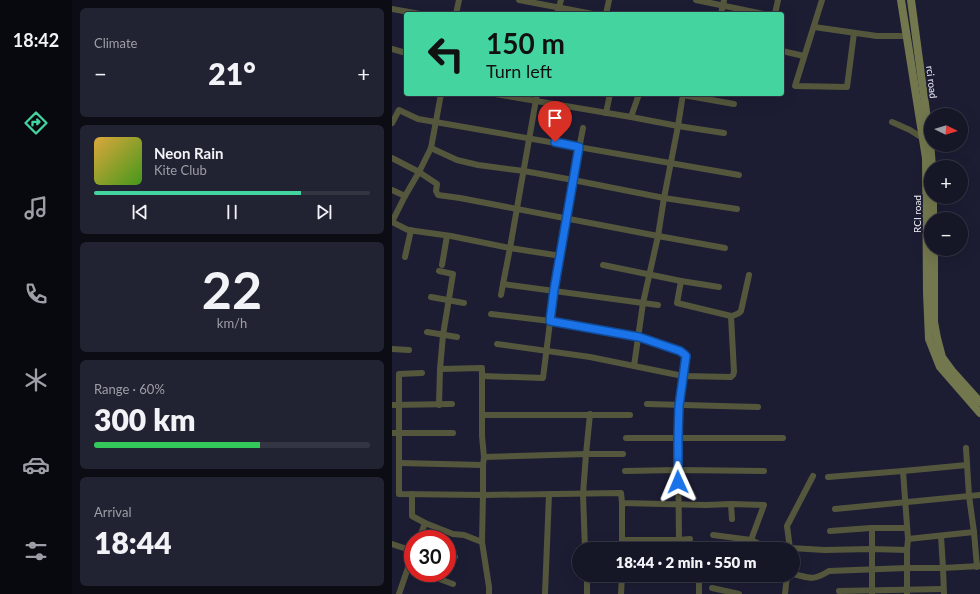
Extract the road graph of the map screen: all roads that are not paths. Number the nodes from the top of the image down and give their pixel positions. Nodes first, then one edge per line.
1 (459, 0) edge
2 (519, 0) edge
3 (561, 0) edge
4 (609, 0) edge
5 (696, 0) edge
6 (778, 0) edge
7 (822, 0) edge
8 (901, 0) edge
9 (538, 2) edge
10 (723, 3) edge
11 (911, 4) edge
12 (559, 7) junction
13 (392, 9) edge
14 (903, 9) junction
15 (409, 12) edge
16 (456, 12) edge
17 (558, 12) edge
18 (583, 12) edge
19 (606, 12) edge
20 (757, 12) edge
21 (775, 12) edge
22 (814, 27) junction
23 (854, 33) junction
24 (907, 36) junction
25 (392, 49) edge
26 (784, 51) edge
27 (404, 53) edge
28 (804, 56) junction
29 (441, 96) edge
30 (505, 96) edge
31 (538, 96) edge
32 (610, 96) edge
33 (638, 96) edge
34 (683, 96) edge
35 (689, 96) edge
36 (536, 102) junction
37 (734, 104) dead end
38 (606, 113) junction
39 (631, 117) junction
40 (436, 121) junction
41 (892, 122) dead end
42 (392, 123) edge
43 (678, 126) junction
44 (583, 128) dead end
45 (724, 133) dead end
46 (530, 138) junction
47 (924, 139) joint
48 (579, 147) junction
49 (431, 148) junction
50 (925, 152) edge
51 (392, 158) edge
52 (931, 160) edge
53 (671, 163) junction
54 (524, 171) junction
55 (419, 172) junction
56 (739, 175) dead end
57 (573, 180) junction
58 (392, 190) edge
59 (404, 196) junction
60 (664, 198) junction
61 (517, 209) junction
62 (736, 209) dead end
63 (929, 212) edge
64 (567, 218) junction
65 (392, 222) edge
66 (411, 230) junction
67 (447, 236) junction
68 (658, 236) junction
69 (510, 248) junction
70 (725, 248) dead end
71 (561, 256) junction
72 (929, 256) edge
73 (934, 256) edge
74 (405, 257) dead end
75 (442, 265) dead end
76 (603, 265) dead end
77 (439, 271) dead end
78 (649, 274) junction
79 (749, 275) dead end
80 (681, 281) junction
81 (504, 284) junction
82 (719, 287) dead end
83 (554, 290) junction
84 (502, 295) dead end
85 (431, 297) dead end
86 (449, 300) junction
87 (464, 303) dead end
88 (643, 303) junction
89 (658, 305) dead end
90 (491, 314) dead end
91 (731, 316) junction
92 (550, 321) junction
93 (428, 332) dead end
94 (443, 335) junction
95 (456, 337) dead end
96 (639, 337) junction
97 (497, 344) dead end
98 (392, 349) edge
99 (408, 350) dead end
100 (547, 351) junction
101 (634, 366) junction
102 (440, 368) junction
103 (422, 373) dead end
104 (392, 374) edge
105 (399, 374) junction
106 (482, 376) junction
107 (683, 376) junction
108 (980, 402) edge
109 (452, 404) dead end
110 (647, 404) dead end
111 (395, 405) edge
112 (439, 405) junction
113 (679, 406) junction
114 (758, 408) dead end
115 (590, 414) junction
116 (980, 414) edge
117 (482, 415) junction
118 (630, 415) dead end
119 (395, 433) edge
120 (453, 433) dead end
121 (626, 438) dead end
122 (678, 438) junction
123 (783, 438) dead end
124 (966, 448) dead end
125 (586, 454) junction
126 (623, 454) dead end
127 (484, 456) junction
128 (392, 464) edge
129 (399, 464) junction
130 (483, 465) junction
131 (967, 465) junction
132 (678, 470) junction
133 (625, 471) dead end
134 (764, 471) dead end
135 (903, 471) junction
136 (813, 476) dead end
137 (828, 477) dead end
138 (395, 494) edge
139 (412, 494) junction
140 (549, 494) junction
141 (583, 494) junction
142 (980, 494) edge
143 (483, 495) junction
144 (969, 496) junction
145 (905, 501) junction
146 (622, 503) junction
147 (678, 504) junction
148 (731, 504) junction
149 (835, 508) dead end
150 (732, 519) dead end
151 (425, 523) junction
152 (872, 528) junction
153 (907, 528) junction
154 (422, 530) edge
155 (830, 531) dead end
156 (974, 532) junction
157 (713, 535) dead end
158 (940, 536) junction
159 (908, 539) junction
160 (622, 540) joint
161 (679, 540) junction
162 (690, 540) dead end
163 (751, 540) junction
164 (482, 542) junction
165 (585, 542) edge
166 (755, 542) edge
167 (789, 542) edge
168 (392, 544) edge
169 (404, 549) edge
170 (800, 549) edge
171 (872, 549) junction
172 (907, 550) junction
173 (979, 566) edge
174 (907, 568) junction
175 (943, 568) junction
176 (872, 569) junction
177 (800, 576) edge
178 (404, 581) edge
179 (448, 582) edge
180 (587, 582) edge
181 (622, 582) edge
182 (699, 582) edge
183 (786, 582) edge
184 (453, 584) dead end
185 (712, 588) dead end
186 (839, 591) dead end
187 (943, 591) edge
188 (872, 592) edge
189 (907, 592) edge
190 (398, 594) edge
191 (488, 594) edge
192 (545, 594) edge
193 (587, 594) edge
194 (621, 594) edge
195 (699, 594) edge
196 (739, 594) edge
197 (785, 594) edge

1 - 16 street
2 - 9 street
3 - 12 street
4 - 19 street
5 - 10 street
6 - 21 street
7 - 22 street
8 - 14 main road, RCI road
9 - 12 street
10 - 20 street
11 - 14 main road
11 - 52 main road, rci road
12 - 17 street
12 - 18 street
13 - 15 street
14 - 24 main road, RCI road
22 - 23 street
22 - 28 street
23 - 24 street
23 - 28 street
24 - 47 main road, RCI road
25 - 27 street
26 - 28 street
29 - 40 street
30 - 36 street
31 - 36 street
32 - 38 street
33 - 39 street
34 - 43 street
35 - 37 street
36 - 38 street
36 - 46 street
38 - 39 street
39 - 43 street
40 - 42 street
40 - 46 street
40 - 49 street
41 - 47 street
43 - 45 street
43 - 53 street
44 - 48 street
46 - 48 street
46 - 54 street
48 - 53 street
48 - 57 street
49 - 54 street
49 - 55 street
50 - 63 main road, RCI road
51 - 55 street
53 - 56 street
53 - 60 street
54 - 57 street
54 - 61 street
55 - 59 street
55 - 61 street
57 - 60 street
57 - 64 street
58 - 59 street
59 - 65 street
60 - 62 street
60 - 68 street
61 - 64 street
61 - 69 street
64 - 68 street
64 - 71 street
65 - 66 street
66 - 67 street
66 - 74 street
67 - 69 street
67 - 75 street
68 - 70 street
68 - 78 street
69 - 71 street
69 - 81 street
71 - 83 street
72 - 116 main road, RCI road
73 - 108 main road
76 - 78 street
77 - 86 street
78 - 80 street
78 - 88 street
79 - 91 street
80 - 82 street
80 - 91 street
81 - 83 street
81 - 84 street
83 - 88 street
83 - 92 street
85 - 86 street
86 - 87 street
86 - 94 street
88 - 89 street
88 - 96 street
90 - 92 street
91 - 107 street
92 - 96 street
92 - 100 street
93 - 94 street
94 - 95 street
94 - 102 street
96 - 101 street
96 - 107 street
97 - 100 street
98 - 99 street
100 - 101 street
100 - 106 street
101 - 107 street
102 - 106 street
102 - 112 street
103 - 105 street
104 - 105 street
105 - 111 street
106 - 117 street
107 - 113 street
109 - 112 street
110 - 113 street
111 - 112 street
111 - 119 street
113 - 114 street
113 - 122 street
115 - 117 street
115 - 118 street
115 - 125 street
117 - 127 street
119 - 120 street
119 - 129 street
121 - 122 street
122 - 123 street
122 - 132 street
124 - 131 street
125 - 126 street
125 - 127 street
125 - 141 street
127 - 130 street
128 - 129 street
129 - 130 street
129 - 138 street
130 - 143 street
131 - 135 street
131 - 144 street
132 - 133 street
132 - 134 street
132 - 147 street
135 - 137 street
135 - 145 street
136 - 167 street
138 - 139 street
139 - 143 street
139 - 151 street
140 - 141 street
140 - 143 street
140 - 192 street
141 - 146 street
141 - 165 street
142 - 144 street
143 - 164 street
144 - 145 street
144 - 156 street
145 - 149 street
145 - 153 street
146 - 147 street
146 - 160 street
147 - 148 street
147 - 161 street
148 - 150 street
148 - 163 street
151 - 154 street
151 - 164 street
152 - 153 street
152 - 155 street
152 - 171 street
153 - 159 street
156 - 158 street
156 - 173 street
157 - 163 street
158 - 159 street
158 - 175 street
159 - 172 street
160 - 161 street
161 - 162 street
163 - 166 street
164 - 191 street
168 - 169 street
170 - 171 street
171 - 172 street
171 - 176 street
172 - 174 street
173 - 175 street
174 - 175 street
174 - 176 street
174 - 189 street
175 - 187 street
176 - 177 street
176 - 188 street
178 - 190 street
179 - 184 street
180 - 193 street
181 - 194 street
182 - 195 street
183 - 197 street
185 - 196 street
186 - 188 street
187 - 189 street
188 - 189 street

